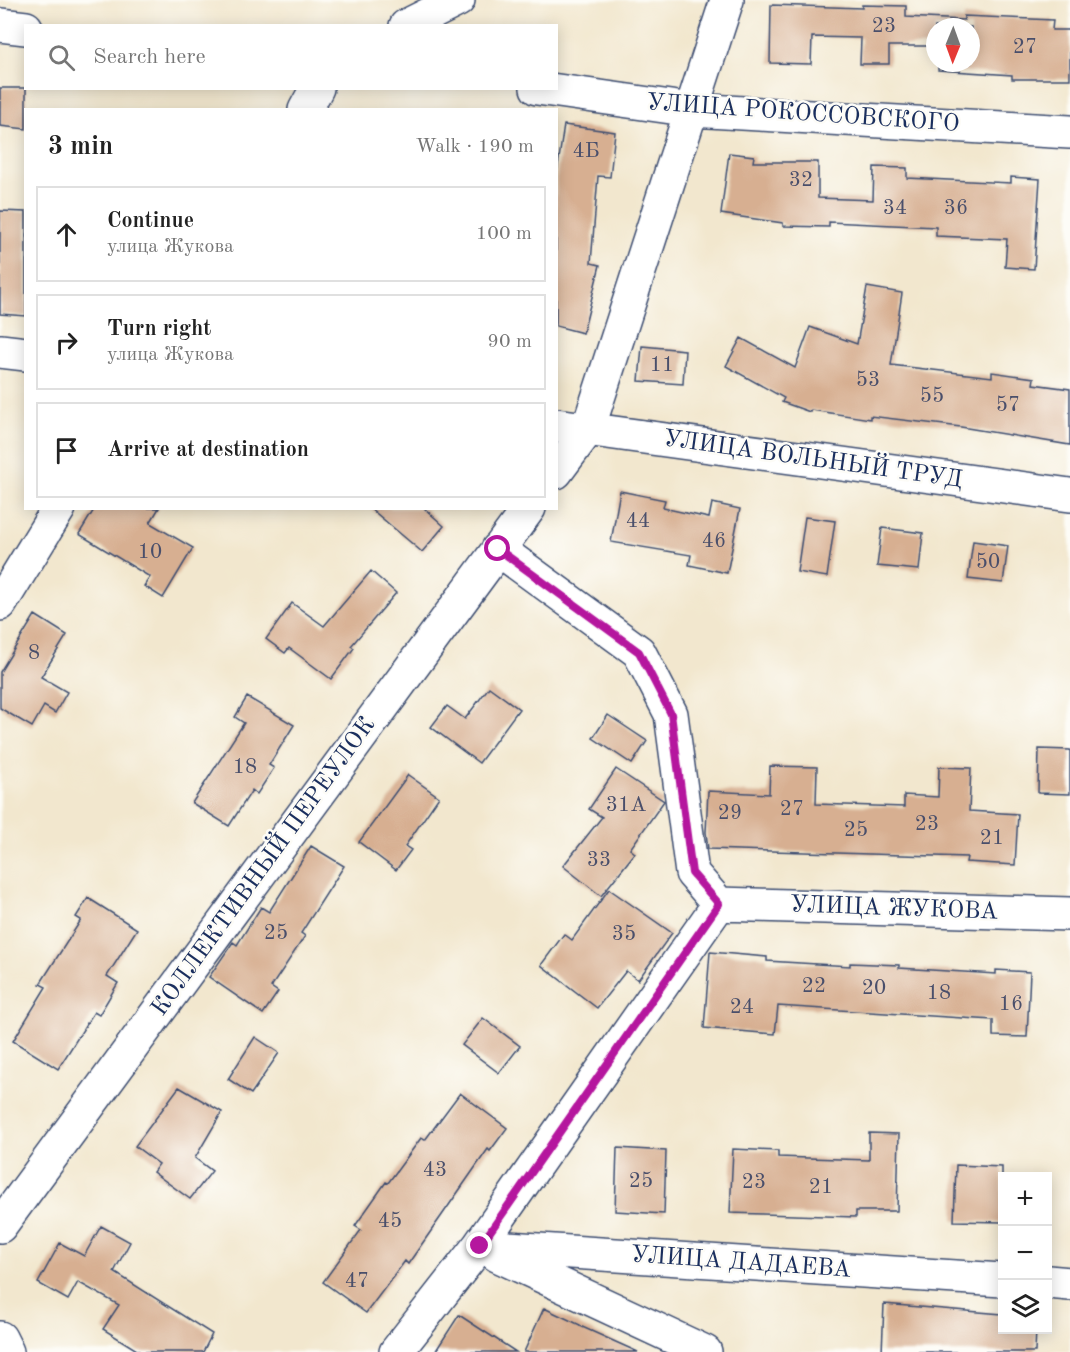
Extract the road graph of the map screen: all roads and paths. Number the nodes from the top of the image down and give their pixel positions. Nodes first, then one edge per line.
1 (458, 0) edge
2 (727, 0) edge
3 (410, 24) edge
4 (0, 25) edge
5 (24, 28) edge
6 (316, 90) edge
7 (551, 90) edge
8 (305, 108) edge
9 (692, 110) junction
10 (1070, 132) edge
11 (0, 351) edge
12 (24, 354) edge
13 (558, 425) edge
14 (588, 429) junction
15 (558, 469) edge
16 (1070, 495) edge
17 (58, 510) edge
18 (527, 510) edge
19 (498, 549) junction
20 (0, 604) edge
21 (719, 904) junction
22 (1070, 914) edge
23 (0, 1226) edge
24 (480, 1246) junction
25 (998, 1280) edge
26 (1052, 1282) edge
27 (1070, 1284) edge
28 (0, 1338) edge
29 (7, 1352) edge
30 (396, 1352) edge
31 (705, 1352) edge

1 - 3 street
2 - 9 street
4 - 5 street
6 - 8 street
7 - 9 street, УЛИЦА РОКОССОВСКОГО
9 - 10 street, УЛИЦА РОКОССОВСКОГО
9 - 14 street
11 - 12 street
13 - 14 street, УЛИЦА ВОЛЬНЫЙ ТРУД
14 - 15 street
14 - 16 street, УЛИЦА ВОЛЬНЫЙ ТРУД
17 - 20 street
18 - 19 street, КОЛЛЕКТИВНЫЙ ПЕРЕУЛОК
19 - 21 street
19 - 23 street, КОЛЛЕКТИВНЫЙ ПЕРЕУЛОК
21 - 22 street, УЛИЦА ЖУКОВА
21 - 24 street
24 - 25 street, УЛИЦА ДАДАЕВА
24 - 30 street
24 - 31 street
26 - 27 street
28 - 29 street

